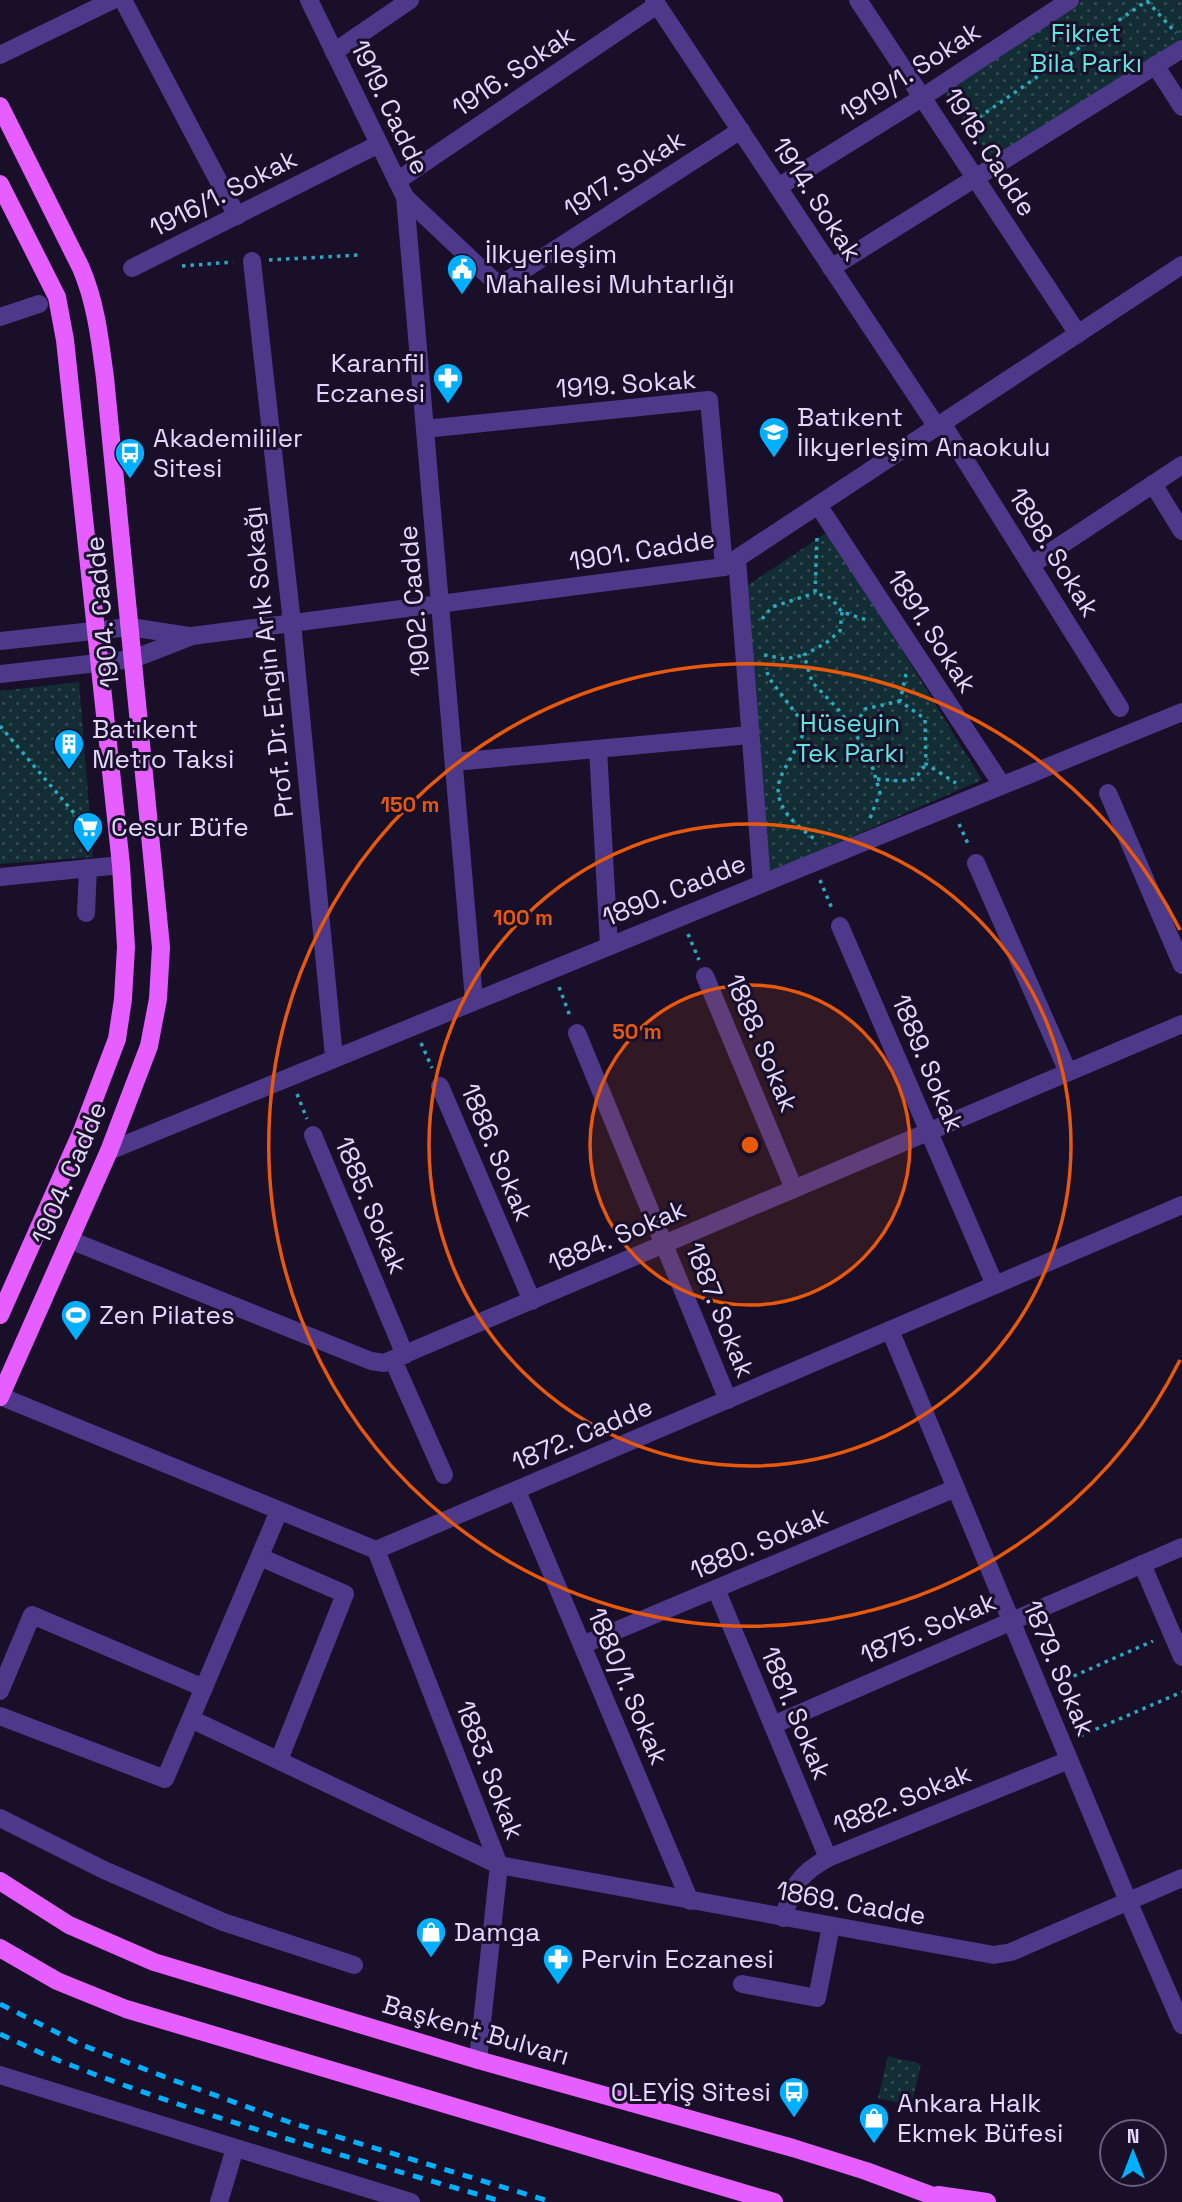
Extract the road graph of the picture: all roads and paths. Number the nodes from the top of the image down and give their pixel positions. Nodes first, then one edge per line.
1 (113, 0) edge
2 (122, 0) edge
3 (309, 0) edge
4 (410, 0) edge
5 (858, 0) edge
6 (1070, 0) edge
7 (1147, 1) edge
8 (656, 2) edge
9 (1182, 40) edge
10 (1182, 49) edge
11 (334, 52) junction
12 (0, 55) edge
13 (1155, 65) junction
14 (923, 97) junction
15 (0, 106) edge
16 (1182, 107) edge
17 (741, 130) junction
18 (949, 138) junction
19 (379, 144) junction
20 (975, 177) junction
21 (0, 184) edge
22 (778, 187) junction
23 (401, 189) junction
24 (237, 216) junction
25 (252, 261) dead end
26 (1182, 265) edge
27 (132, 268) dead end
28 (831, 268) junction
29 (499, 283) joint
30 (39, 304) dead end
31 (0, 317) edge
32 (1078, 334) junction
33 (939, 425) junction
34 (425, 429) junction
35 (1182, 465) edge
36 (1153, 484) junction
37 (818, 505) junction
38 (1182, 531) edge
39 (731, 563) junction
40 (1031, 565) junction
41 (815, 593) junction
42 (441, 604) junction
43 (842, 612) junction
44 (875, 622) dead end
45 (292, 623) junction
46 (758, 626) dead end
47 (130, 627) junction
48 (96, 631) junction
49 (192, 636) junction
50 (0, 641) edge
51 (804, 655) junction
52 (133, 659) junction
53 (761, 659) dead end
54 (99, 663) junction
55 (902, 666) dead end
56 (765, 668) dead end
57 (0, 674) edge
58 (900, 701) junction
59 (1120, 708) dead end
60 (1182, 712) edge
61 (0, 726) edge
62 (853, 729) junction
63 (750, 735) junction
64 (598, 749) junction
65 (454, 762) junction
66 (926, 764) junction
67 (876, 778) junction
68 (1002, 785) junction
69 (1108, 793) dead end
70 (976, 796) junction
71 (951, 806) junction
72 (116, 824) junction
73 (861, 825) dead end
74 (825, 840) dead end
75 (816, 841) junction
76 (812, 863) junction
77 (976, 863) joint
78 (121, 865) junction
79 (89, 868) junction
80 (0, 877) edge
81 (762, 883) junction
82 (86, 913) dead end
83 (680, 916) junction
84 (839, 926) joint
85 (609, 945) junction
86 (1182, 965) edge
87 (551, 969) junction
88 (705, 976) joint
89 (474, 1000) junction
90 (1182, 1024) edge
91 (414, 1025) junction
92 (577, 1033) joint
93 (334, 1058) junction
94 (1068, 1072) junction
95 (289, 1076) junction
96 (440, 1086) joint
97 (929, 1132) junction
98 (313, 1135) joint
99 (109, 1151) junction
100 (794, 1189) junction
101 (1182, 1205) edge
102 (70, 1240) junction
103 (664, 1244) junction
104 (995, 1285) junction
105 (532, 1301) junction
106 (0, 1315) edge
107 (890, 1331) junction
108 (399, 1357) junction
109 (0, 1396) edge
110 (729, 1400) junction
111 (444, 1475) dead end
112 (956, 1488) junction
113 (517, 1491) junction
114 (279, 1511) junction
115 (1182, 1547) edge
116 (376, 1550) junction
117 (260, 1557) junction
118 (1142, 1564) junction
119 (716, 1589) junction
120 (1011, 1621) junction
121 (1172, 1633) junction
122 (582, 1645) junction
123 (1182, 1657) edge
124 (204, 1688) junction
125 (0, 1691) edge
126 (1040, 1691) junction
127 (1182, 1692) edge
128 (0, 1716) edge
129 (191, 1718) junction
130 (773, 1725) junction
131 (1065, 1752) junction
132 (278, 1760) junction
133 (0, 1818) edge
134 (828, 1857) junction
135 (499, 1865) junction
136 (1182, 1878) edge
137 (0, 1881) edge
138 (690, 1901) junction
139 (1128, 1901) junction
140 (783, 1918) junction
141 (831, 1926) junction
142 (0, 1948) edge
143 (355, 1965) dead end
144 (742, 1984) dead end
145 (1182, 2025) edge
146 (478, 2060) junction
147 (0, 2075) edge
148 (235, 2148) junction
149 (928, 2193) junction
150 (219, 2202) edge
151 (411, 2202) edge
152 (774, 2202) edge
153 (949, 2202) edge
154 (987, 2202) edge

1 - 12 street
2 - 24 street
3 - 11 street, 1919. Cadde
4 - 11 street
5 - 14 street, 1918. Cadde
6 - 14 street, 1919/1. Sokak
7 - 9 path
7 - 18 path
8 - 17 street, 1914. Sokak
8 - 23 street, 1916. Sokak
10 - 13 street
11 - 19 street, 1919. Cadde
13 - 16 street
13 - 20 street
14 - 18 street, 1918. Cadde
14 - 22 street, 1919/1. Sokak
15 - 47 main road, 1904. Cadde
17 - 22 street, 1914. Sokak
17 - 29 street, 1917. Sokak
18 - 20 street, 1918. Cadde
19 - 23 street, 1919. Cadde
19 - 24 street, 1916/1. Sokak
20 - 28 street
20 - 32 street, 1918. Cadde
21 - 48 main road, 1904. Cadde
22 - 28 street, 1914. Sokak
23 - 29 street, 1919. Cadde
23 - 34 street, 1902. Cadde
24 - 27 street, 1916/1. Sokak
25 - 45 street, Prof. Dr. Engin Arık Sokağı
26 - 32 street, 1901. Cadde
28 - 33 street, 1914. Sokak
30 - 31 street
32 - 33 street, 1901. Cadde
33 - 37 street, 1901. Cadde
33 - 40 street, 1898. Sokak
34 - 39 street, 1919. Sokak
34 - 42 street, 1902. Cadde
35 - 36 street
36 - 38 street
36 - 40 street
37 - 39 street, 1901. Cadde
37 - 41 path
37 - 68 street, 1891. Sokak
39 - 42 street, 1901. Cadde
39 - 63 street
40 - 59 street, 1898. Sokak
41 - 43 path
41 - 46 path
42 - 45 street, 1901. Cadde
42 - 65 street, 1902. Cadde
43 - 44 path
43 - 51 path
45 - 49 street, 1901. Cadde
45 - 93 street, Prof. Dr. Engin Arık Sokağı
47 - 48 street, 1901. Cadde
47 - 49 street, 1901. Cadde
47 - 52 main road, 1904. Cadde
48 - 50 street, 1901. Cadde
48 - 54 main road, 1904. Cadde
49 - 52 street, 1901. Cadde
51 - 53 path
51 - 62 path
52 - 54 street, 1901. Cadde
52 - 99 main road, 1904. Cadde
54 - 57 street, 1901. Cadde
54 - 72 main road, 1904. Cadde
55 - 58 path
56 - 75 path
58 - 62 path
58 - 66 path
60 - 68 street, 1890. Cadde
61 - 72 path
62 - 67 path
63 - 64 street
63 - 81 street
64 - 65 street
64 - 85 street
65 - 89 street, 1902. Cadde
66 - 67 path
66 - 70 path
67 - 73 path
68 - 70 street, 1890. Cadde
69 - 86 street
70 - 71 street, 1890. Cadde
71 - 76 street, 1890. Cadde
71 - 77 path
72 - 78 main road, 1904. Cadde
74 - 75 path
75 - 76 path
76 - 81 street, 1890. Cadde
76 - 84 path
77 - 94 street
78 - 79 street
78 - 106 main road, 1904. Cadde
79 - 80 street
79 - 82 street
81 - 83 street, 1890. Cadde
83 - 85 street, 1890. Cadde
83 - 88 path, 1888. Sokak
84 - 97 street, 1889. Sokak
85 - 87 street, 1890. Cadde
87 - 89 street, 1890. Cadde
87 - 92 path
88 - 100 street, 1888. Sokak
89 - 91 street, 1890. Cadde
90 - 94 street, 1884. Sokak
91 - 93 street, 1890. Cadde
91 - 96 path, 1886. Sokak
92 - 103 street, 1887. Sokak
93 - 95 street, 1890. Cadde
94 - 97 street, 1884. Sokak
95 - 98 path, 1885. Sokak
95 - 99 street, 1890. Cadde
96 - 105 street, 1886. Sokak
97 - 100 street, 1884. Sokak
97 - 104 street, 1889. Sokak
98 - 108 street, 1885. Sokak
99 - 102 main road, 1904. Cadde
100 - 103 street, 1884. Sokak
101 - 104 street, 1872. Cadde
102 - 108 street, 1884. Sokak
102 - 109 main road, 1904. Cadde
103 - 105 street, 1884. Sokak
103 - 110 street, 1887. Sokak
104 - 107 street, 1872. Cadde
105 - 108 street, 1884. Sokak
107 - 110 street, 1872. Cadde
107 - 112 street, 1879. Sokak
108 - 111 street, 1885. Sokak
109 - 114 street
110 - 113 street, 1872. Cadde
112 - 119 street, 1880. Sokak
112 - 120 street, 1879. Sokak
113 - 116 street, 1872. Cadde
113 - 122 street, 1880/1. Sokak
114 - 116 street
114 - 117 street
115 - 118 street, 1875. Sokak
116 - 135 street, 1883. Sokak
117 - 124 street
117 - 132 street
118 - 120 street, 1875. Sokak
118 - 121 street
119 - 122 street, 1880. Sokak
119 - 130 street, 1881. Sokak
120 - 126 street, 1879. Sokak
120 - 130 street, 1875. Sokak
121 - 123 street
121 - 126 path
122 - 138 street, 1880/1. Sokak
124 - 125 street
124 - 129 street
126 - 131 street, 1879. Sokak
127 - 131 path
128 - 129 street
129 - 132 street, 1869. Cadde
130 - 134 street, 1881. Sokak
131 - 134 street, 1882. Sokak
131 - 139 street, 1879. Sokak
132 - 135 street, 1869. Cadde
133 - 143 street
134 - 140 street, 1882. Sokak
135 - 138 street, 1869. Cadde
135 - 146 street, 1883. Sokak
136 - 139 street, 1869. Cadde
137 - 146 main road, Başkent Bulvarı
138 - 140 street, 1869. Cadde
139 - 141 street, 1869. Cadde
139 - 145 street, 1879. Sokak
140 - 141 street, 1869. Cadde
141 - 144 street
142 - 152 main road
146 - 149 main road, Başkent Bulvarı
147 - 148 street
148 - 150 street
148 - 151 street
149 - 153 main road, Başkent Bulvarı
149 - 154 main road

